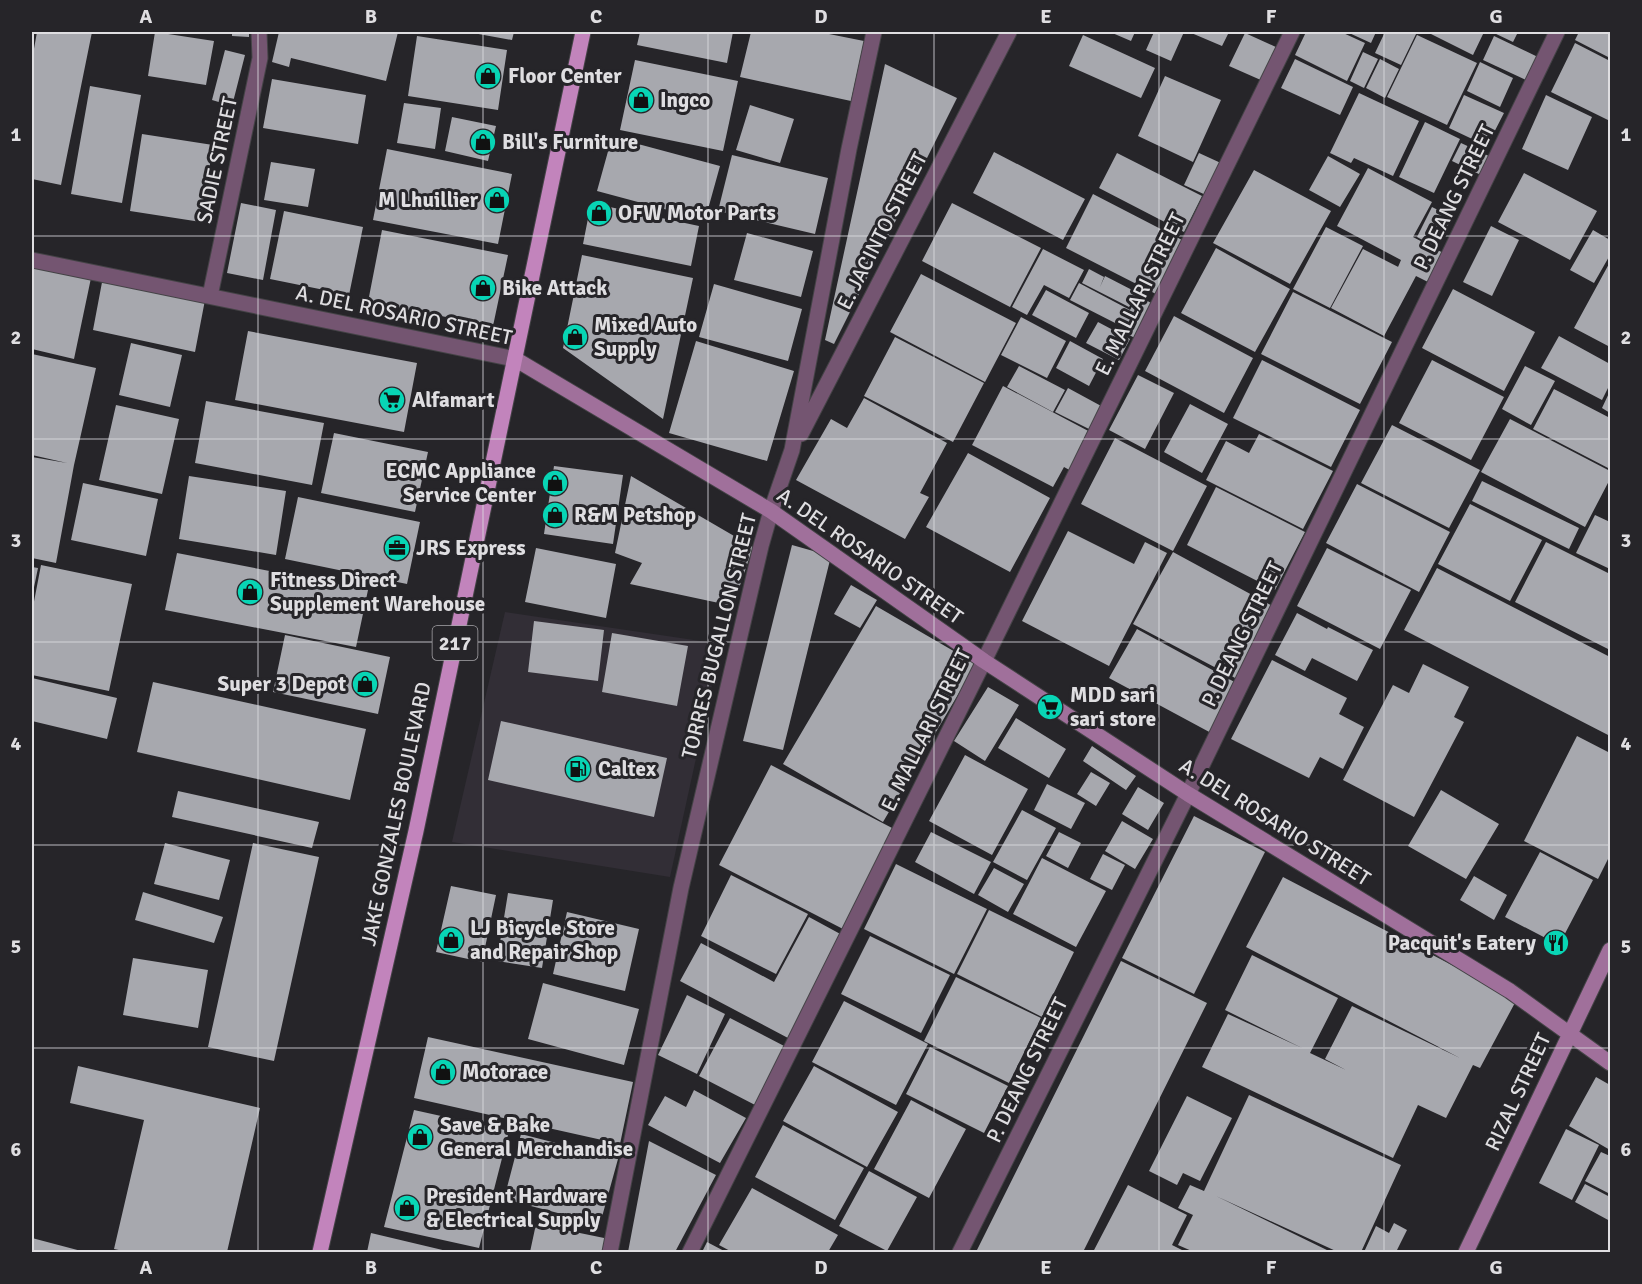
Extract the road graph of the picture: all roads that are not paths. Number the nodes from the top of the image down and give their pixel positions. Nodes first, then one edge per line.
1 (259, 32) edge
2 (583, 32) edge
3 (874, 32) edge
4 (1008, 32) edge
5 (1292, 32) edge
6 (1557, 32) edge
7 (32, 260) edge
8 (210, 296) junction
9 (514, 359) junction
10 (792, 450) junction
11 (771, 511) junction
12 (984, 661) junction
13 (1188, 794) junction
14 (1611, 950) edge
15 (1569, 1033) junction
16 (1611, 1063) edge
17 (320, 1252) edge
18 (610, 1252) edge
19 (690, 1252) edge
20 (960, 1252) edge
21 (1466, 1252) edge

1 - 8 street, SADIE STREET
2 - 9 main road, JAKE GONZALES BOULEVARD / 217
3 - 10 street, TORRES BUGALLON STREET
4 - 10 street, E. JACINTO STREET
5 - 12 street, E. MALLARI STREET
6 - 13 street, P. DEANG STREET
7 - 8 street, A. DEL ROSARIO STREET
8 - 9 street, A. DEL ROSARIO STREET
9 - 11 street, A. DEL ROSARIO STREET
9 - 17 main road, JAKE GONZALES BOULEVARD / 217
10 - 11 street, TORRES BUGALLON STREET
11 - 12 street, A. DEL ROSARIO STREET
11 - 18 street, TORRES BUGALLON STREET
12 - 13 street, A. DEL ROSARIO STREET
12 - 19 street, E. MALLARI STREET
13 - 15 street, A. DEL ROSARIO STREET
13 - 20 street, P. DEANG STREET
14 - 15 street, RIZAL STREET
15 - 16 street, A. DEL ROSARIO STREET
15 - 21 street, RIZAL STREET

